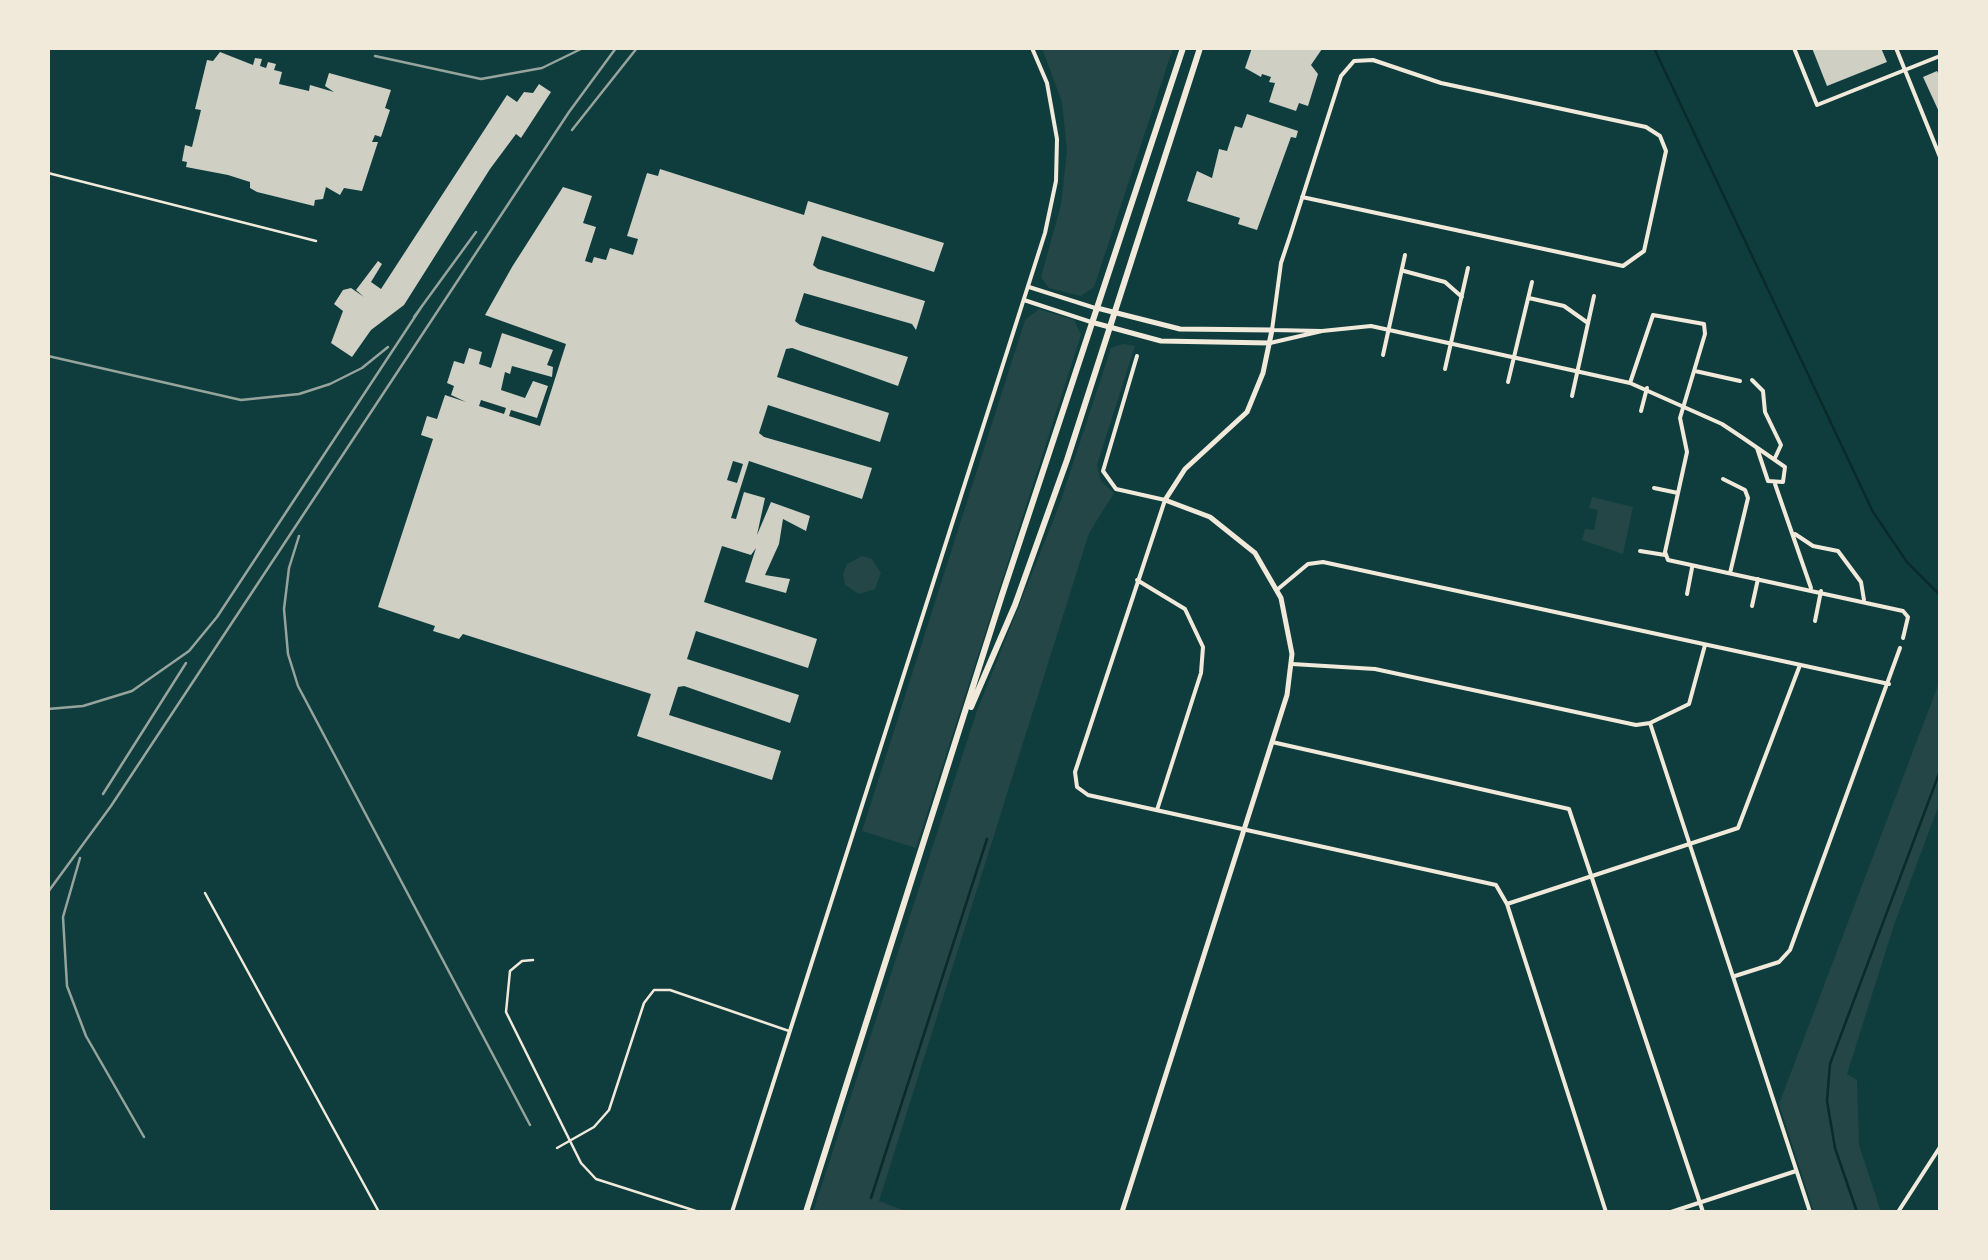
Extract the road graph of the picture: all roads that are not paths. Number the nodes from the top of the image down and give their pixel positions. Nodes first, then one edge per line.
1 (1032, 48) edge
2 (1183, 48) edge
3 (1200, 48) edge
4 (1794, 48) edge
5 (1896, 48) edge
6 (1940, 56) edge
7 (1906, 70) junction
8 (1940, 154) edge
9 (48, 173) edge
10 (1302, 197) junction
11 (316, 241) dead end
12 (1406, 254) dead end
13 (1468, 268) dead end
14 (1402, 271) junction
15 (1532, 282) dead end
16 (1028, 286) junction
17 (1594, 296) dead end
18 (1462, 297) junction
19 (1528, 298) junction
20 (1024, 300) junction
21 (1096, 308) junction
22 (1116, 314) junction
23 (1091, 322) junction
24 (1588, 323) junction
25 (1112, 328) junction
26 (1389, 329) junction
27 (1272, 330) junction
28 (1322, 330) junction
29 (1270, 343) junction
30 (1452, 343) junction
31 (1383, 355) dead end
32 (1136, 356) dead end
33 (1515, 357) junction
34 (1445, 369) dead end
35 (1577, 370) junction
36 (1694, 370) junction
37 (1752, 380) dead end
38 (1740, 381) dead end
39 (1508, 382) dead end
40 (1630, 382) junction
41 (1646, 388) junction
42 (1572, 396) dead end
43 (1686, 405) junction
44 (1641, 410) dead end
45 (1757, 448) junction
46 (1774, 459) junction
47 (1722, 479) dead end
48 (1776, 484) junction
49 (1654, 488) dead end
50 (1678, 493) junction
51 (1165, 500) junction
52 (1792, 532) junction
53 (1814, 546) junction
54 (1640, 551) dead end
55 (1799, 552) junction
56 (1666, 555) junction
57 (1692, 568) junction
58 (1730, 573) junction
59 (1137, 580) junction
60 (1758, 580) junction
61 (1811, 588) junction
62 (1278, 589) junction
63 (1821, 591) junction
64 (1686, 594) dead end
65 (1864, 600) junction
66 (1752, 606) dead end
67 (1815, 621) dead end
68 (1903, 638) dead end
69 (1705, 644) junction
70 (1900, 648) dead end
71 (1292, 664) junction
72 (1800, 665) junction
73 (1888, 684) junction
74 (1650, 724) junction
75 (958, 736) junction
76 (1272, 742) junction
77 (1156, 810) junction
78 (1244, 829) junction
79 (1690, 844) junction
80 (1593, 876) junction
81 (206, 893) dead end
82 (1507, 904) junction
83 (533, 960) dead end
84 (1733, 976) junction
85 (790, 1031) junction
86 (569, 1141) junction
87 (556, 1148) dead end
88 (1940, 1148) edge
89 (1796, 1171) junction
90 (1700, 1203) junction
91 (379, 1212) edge
92 (699, 1212) edge
93 (732, 1212) edge
94 (806, 1212) edge
95 (1122, 1212) edge
96 (1606, 1212) edge
97 (1670, 1212) edge
98 (1703, 1212) edge
99 (1810, 1212) edge
100 (1898, 1212) edge

1 - 16 street
2 - 21 main road
3 - 22 main road
4 - 7 street
5 - 7 street
6 - 7 street
7 - 8 street
9 - 11 lane
10 - 10 street
10 - 27 street
12 - 14 street
13 - 18 street
14 - 18 street
14 - 26 street
15 - 19 street
16 - 20 street
16 - 21 street
17 - 24 street
18 - 30 street
19 - 24 street
19 - 33 street
20 - 23 street
20 - 85 street
21 - 22 street
21 - 23 main road
22 - 25 main road
22 - 27 street
23 - 25 street
23 - 75 main road
24 - 35 street
25 - 29 street
25 - 75 main road
26 - 28 street
26 - 30 street
26 - 31 street
27 - 28 street
27 - 29 street
28 - 29 street
29 - 51 street
30 - 33 street
30 - 34 street
32 - 51 street
33 - 35 street
33 - 39 street
35 - 40 street
35 - 42 street
36 - 38 street
36 - 40 street
36 - 43 street
37 - 46 street
40 - 41 street
41 - 43 street
41 - 44 street
43 - 45 street
43 - 50 street
45 - 46 street
45 - 48 street
46 - 48 street
47 - 58 street
48 - 52 street
49 - 50 street
50 - 56 street
51 - 59 street
51 - 62 street
52 - 53 street
52 - 55 street
53 - 55 street
53 - 65 street
54 - 56 street
55 - 61 street
56 - 57 street
57 - 58 street
57 - 64 street
58 - 60 street
59 - 77 street
59 - 77 street
60 - 61 street
60 - 66 street
61 - 63 street
62 - 69 street
62 - 71 street
63 - 65 street
63 - 67 street
65 - 68 street
69 - 72 street
69 - 74 street
70 - 73 street
71 - 74 street
71 - 76 street
72 - 73 street
72 - 79 street
73 - 84 street
74 - 79 street
75 - 94 main road
76 - 78 street
76 - 80 street
77 - 78 street
78 - 82 street
78 - 95 street
79 - 80 street
79 - 84 street
80 - 82 street
80 - 90 street
81 - 91 lane
82 - 96 street
83 - 86 lane
84 - 89 street
85 - 86 lane
85 - 93 street
86 - 87 lane
86 - 92 lane
88 - 100 street
89 - 90 street
89 - 99 street
90 - 97 street
90 - 98 street

